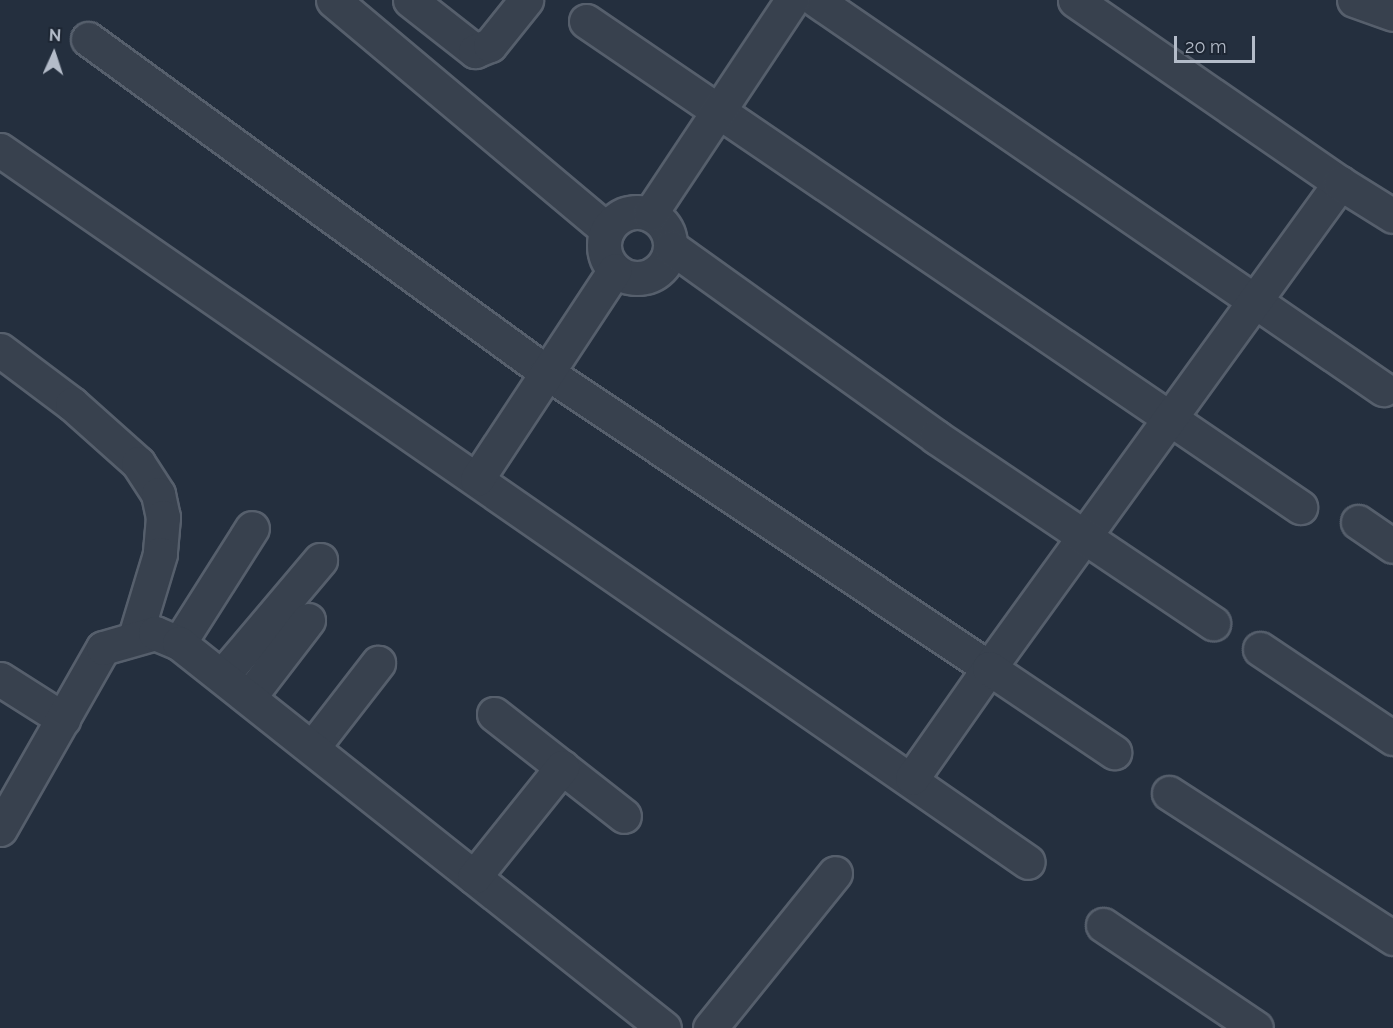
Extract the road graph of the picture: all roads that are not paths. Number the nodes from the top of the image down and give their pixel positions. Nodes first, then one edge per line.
1 (333, 0) edge
2 (410, 0) edge
3 (526, 0) edge
4 (792, 0) edge
5 (816, 0) edge
6 (1075, 0) edge
7 (1354, 0) edge
8 (1393, 14) edge
9 (586, 21) dead end
10 (88, 39) dead end
11 (716, 110) junction
12 (0, 150) edge
13 (1340, 183) junction
14 (650, 214) junction
15 (1393, 216) edge
16 (607, 230) junction
17 (671, 247) junction
18 (615, 270) junction
19 (1253, 301) junction
20 (0, 350) edge
21 (546, 372) junction
22 (1383, 388) dead end
23 (1169, 418) junction
24 (477, 478) junction
25 (1300, 507) dead end
26 (1358, 522) dead end
27 (252, 528) dead end
28 (1084, 536) junction
29 (1393, 546) edge
30 (320, 560) dead end
31 (308, 620) dead end
32 (1213, 622) dead end
33 (135, 637) junction
34 (179, 642) junction
35 (1260, 648) dead end
36 (378, 663) dead end
37 (989, 668) junction
38 (222, 676) junction
39 (0, 679) edge
40 (249, 697) junction
41 (494, 714) dead end
42 (63, 719) junction
43 (1393, 738) edge
44 (312, 748) junction
45 (1114, 752) dead end
46 (562, 767) junction
47 (912, 778) junction
48 (1169, 793) dead end
49 (4, 813) edge
50 (624, 816) dead end
51 (1028, 862) dead end
52 (835, 873) dead end
53 (474, 877) junction
54 (1103, 925) dead end
55 (1393, 938) edge
56 (664, 1028) edge
57 (710, 1028) edge
58 (1256, 1028) edge

1 - 16 street
2 - 3 street
4 - 11 street
5 - 19 street
6 - 13 street
7 - 8 street
9 - 11 street
10 - 21 street
11 - 14 street
11 - 23 street
12 - 24 street
13 - 15 street
13 - 19 street
14 - 16 street
14 - 17 street
16 - 18 street
17 - 18 street
17 - 28 street
18 - 21 street
19 - 22 street
19 - 23 street
20 - 33 street
21 - 24 street
21 - 37 street
23 - 25 street
23 - 28 street
24 - 47 street
26 - 29 street
27 - 34 street
28 - 32 street
28 - 37 street
30 - 38 street
31 - 40 street
33 - 34 street
33 - 42 street
34 - 38 street
35 - 43 street
36 - 44 street
37 - 45 street
37 - 47 street
38 - 40 street
39 - 42 street
40 - 44 street
41 - 46 street
42 - 49 street
44 - 53 street
46 - 50 street
46 - 53 street
47 - 51 street
48 - 55 street
52 - 57 street
53 - 56 street
54 - 58 street

